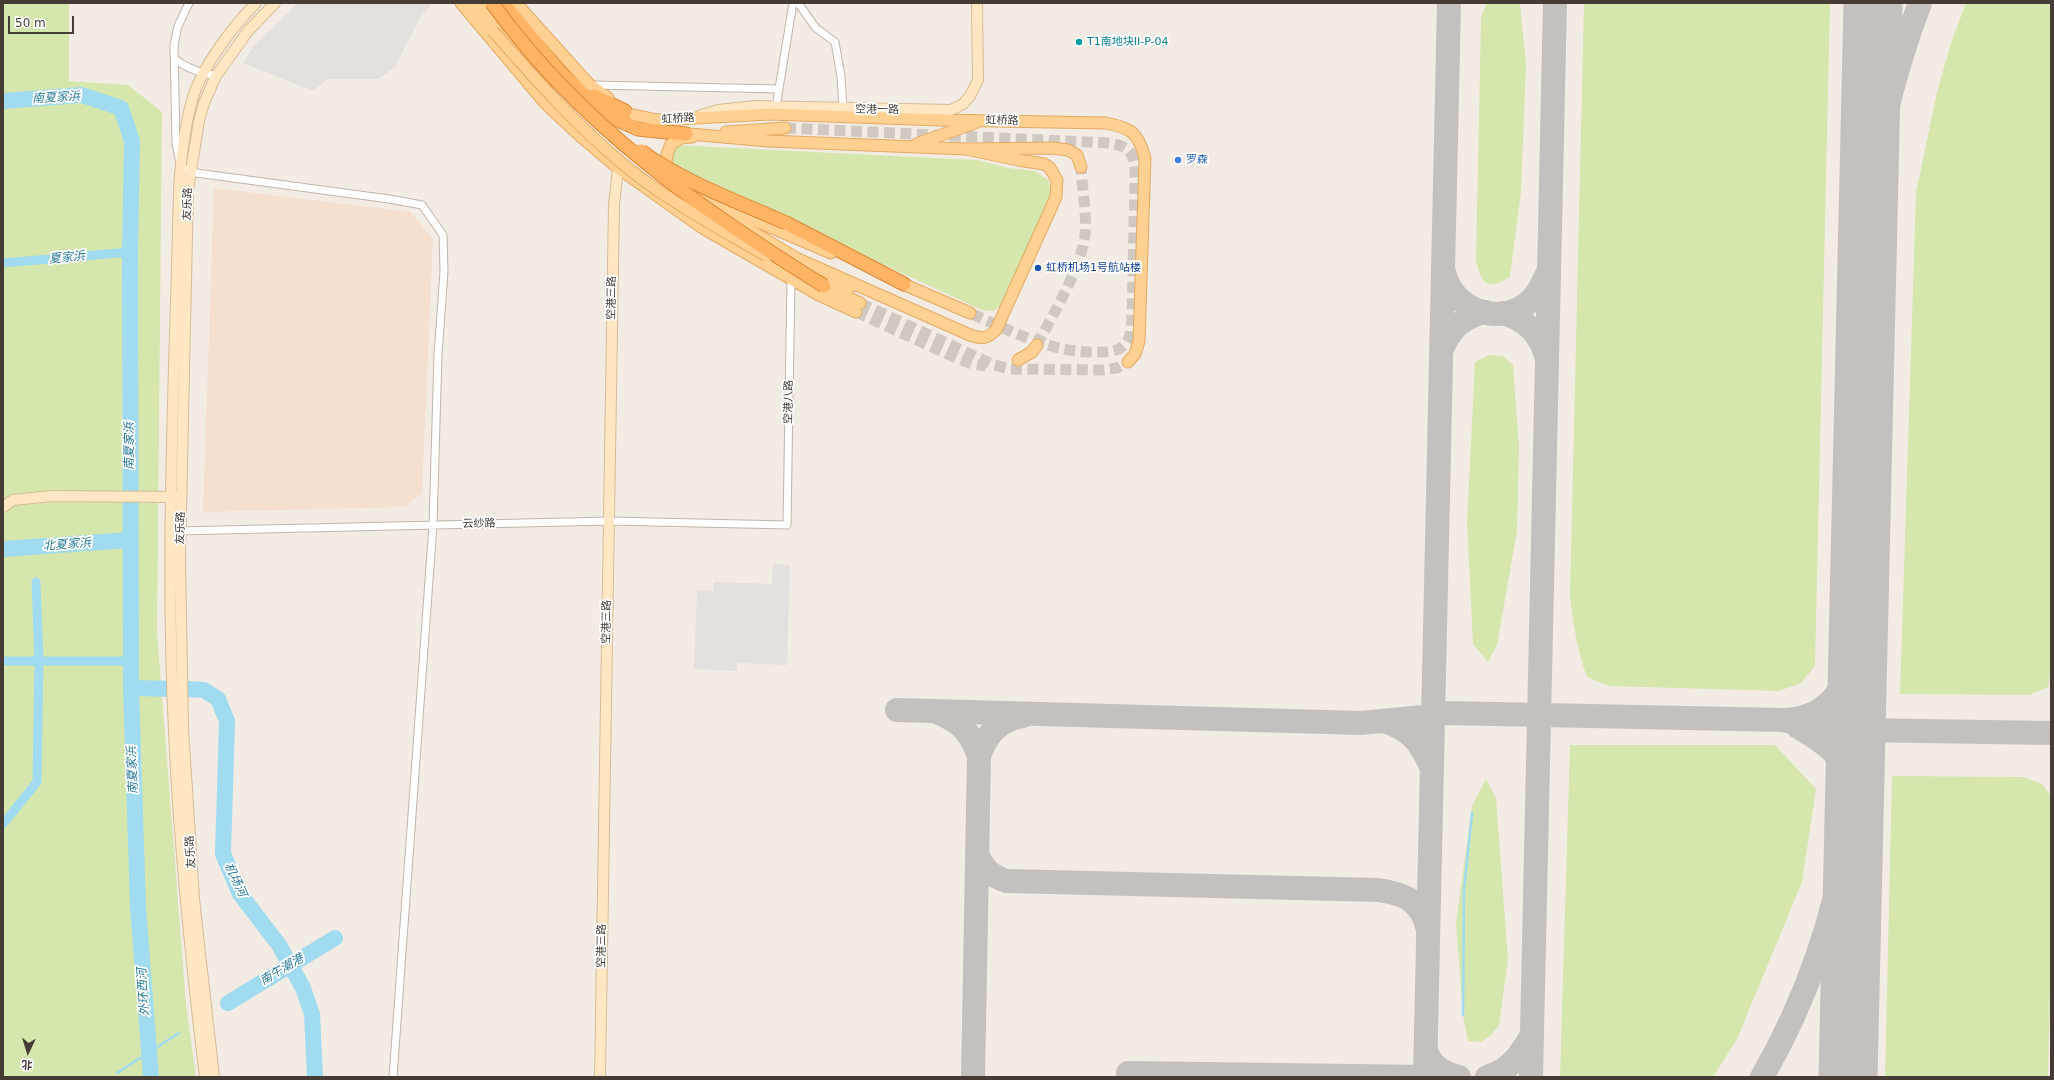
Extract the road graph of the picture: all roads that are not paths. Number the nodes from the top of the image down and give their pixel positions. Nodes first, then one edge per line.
1 (189, 3) edge
2 (256, 3) edge
3 (275, 3) edge
4 (461, 3) edge
5 (471, 3) edge
6 (482, 3) edge
7 (492, 3) edge
8 (503, 3) edge
9 (516, 3) edge
10 (793, 3) edge
11 (798, 3) edge
12 (977, 3) edge
13 (175, 59) junction
14 (559, 71) junction
15 (204, 74) junction
16 (216, 76) junction
17 (589, 84) junction
18 (779, 89) junction
19 (578, 102) junction
20 (776, 107) junction
21 (843, 109) junction
22 (629, 113) junction
23 (686, 119) junction
24 (982, 121) junction
25 (686, 134) junction
26 (708, 136) junction
27 (910, 146) junction
28 (966, 149) junction
29 (1081, 167) tunnel mouth
30 (618, 168) junction
31 (185, 170) junction
32 (675, 185) junction
33 (686, 191) junction
34 (791, 279) junction
35 (904, 284) junction
36 (824, 286) junction
37 (884, 297) junction
38 (970, 313) tunnel mouth
39 (1037, 345) tunnel mouth
40 (1018, 360) dead end
41 (1128, 362) tunnel mouth
42 (177, 497) junction
43 (3, 508) edge
44 (609, 522) junction
45 (433, 525) junction
46 (787, 525) joint
47 (176, 531) junction
48 (205, 1077) edge
49 (214, 1077) edge
50 (393, 1077) edge
51 (600, 1077) edge

1 - 13 street
2 - 15 main road, 友乐路
3 - 16 main road, 友乐路
4 - 30 main road
5 - 36 main road, bridge
6 - 32 main road
7 - 19 highway, bridge
8 - 14 highway
9 - 17 main road, 虹桥路
10 - 18 street
11 - 21 street
12 - 21 main road, 空港一路
13 - 15 street
13 - 31 street
14 - 22 highway
14 - 25 highway
15 - 16 street
15 - 31 main road, 友乐路
16 - 31 main road, 友乐路
17 - 18 street
17 - 22 main road, 虹桥路
18 - 20 street
19 - 35 highway, bridge
19 - 36 highway, bridge
20 - 21 main road, 空港一路
20 - 23 main road, 空港一路
22 - 23 main road, 虹桥路
22 - 25 main road, 虹桥路
23 - 24 main road, 虹桥路
23 - 25 main road
24 - 27 main road
24 - 41 main road, 虹桥路
25 - 26 main road, 虹桥路
26 - 27 main road, 虹桥路
26 - 32 main road
27 - 28 main road, 虹桥路
28 - 29 main road, 虹桥路
28 - 37 main road
30 - 34 main road
30 - 44 main road, 空港三路
31 - 42 main road, 友乐路
31 - 45 street
32 - 33 main road
33 - 35 main road
33 - 37 main road
34 - 36 main road
34 - 37 main road
34 - 46 street, 空港八路
35 - 38 main road
39 - 40 main road
42 - 43 main road
42 - 47 main road, 友乐路
44 - 45 street, 云纱路
44 - 46 street, 云纱路
44 - 51 main road, 空港三路
45 - 47 street, 云纱路
45 - 50 street
47 - 48 main road, 友乐路
47 - 49 main road, 友乐路

